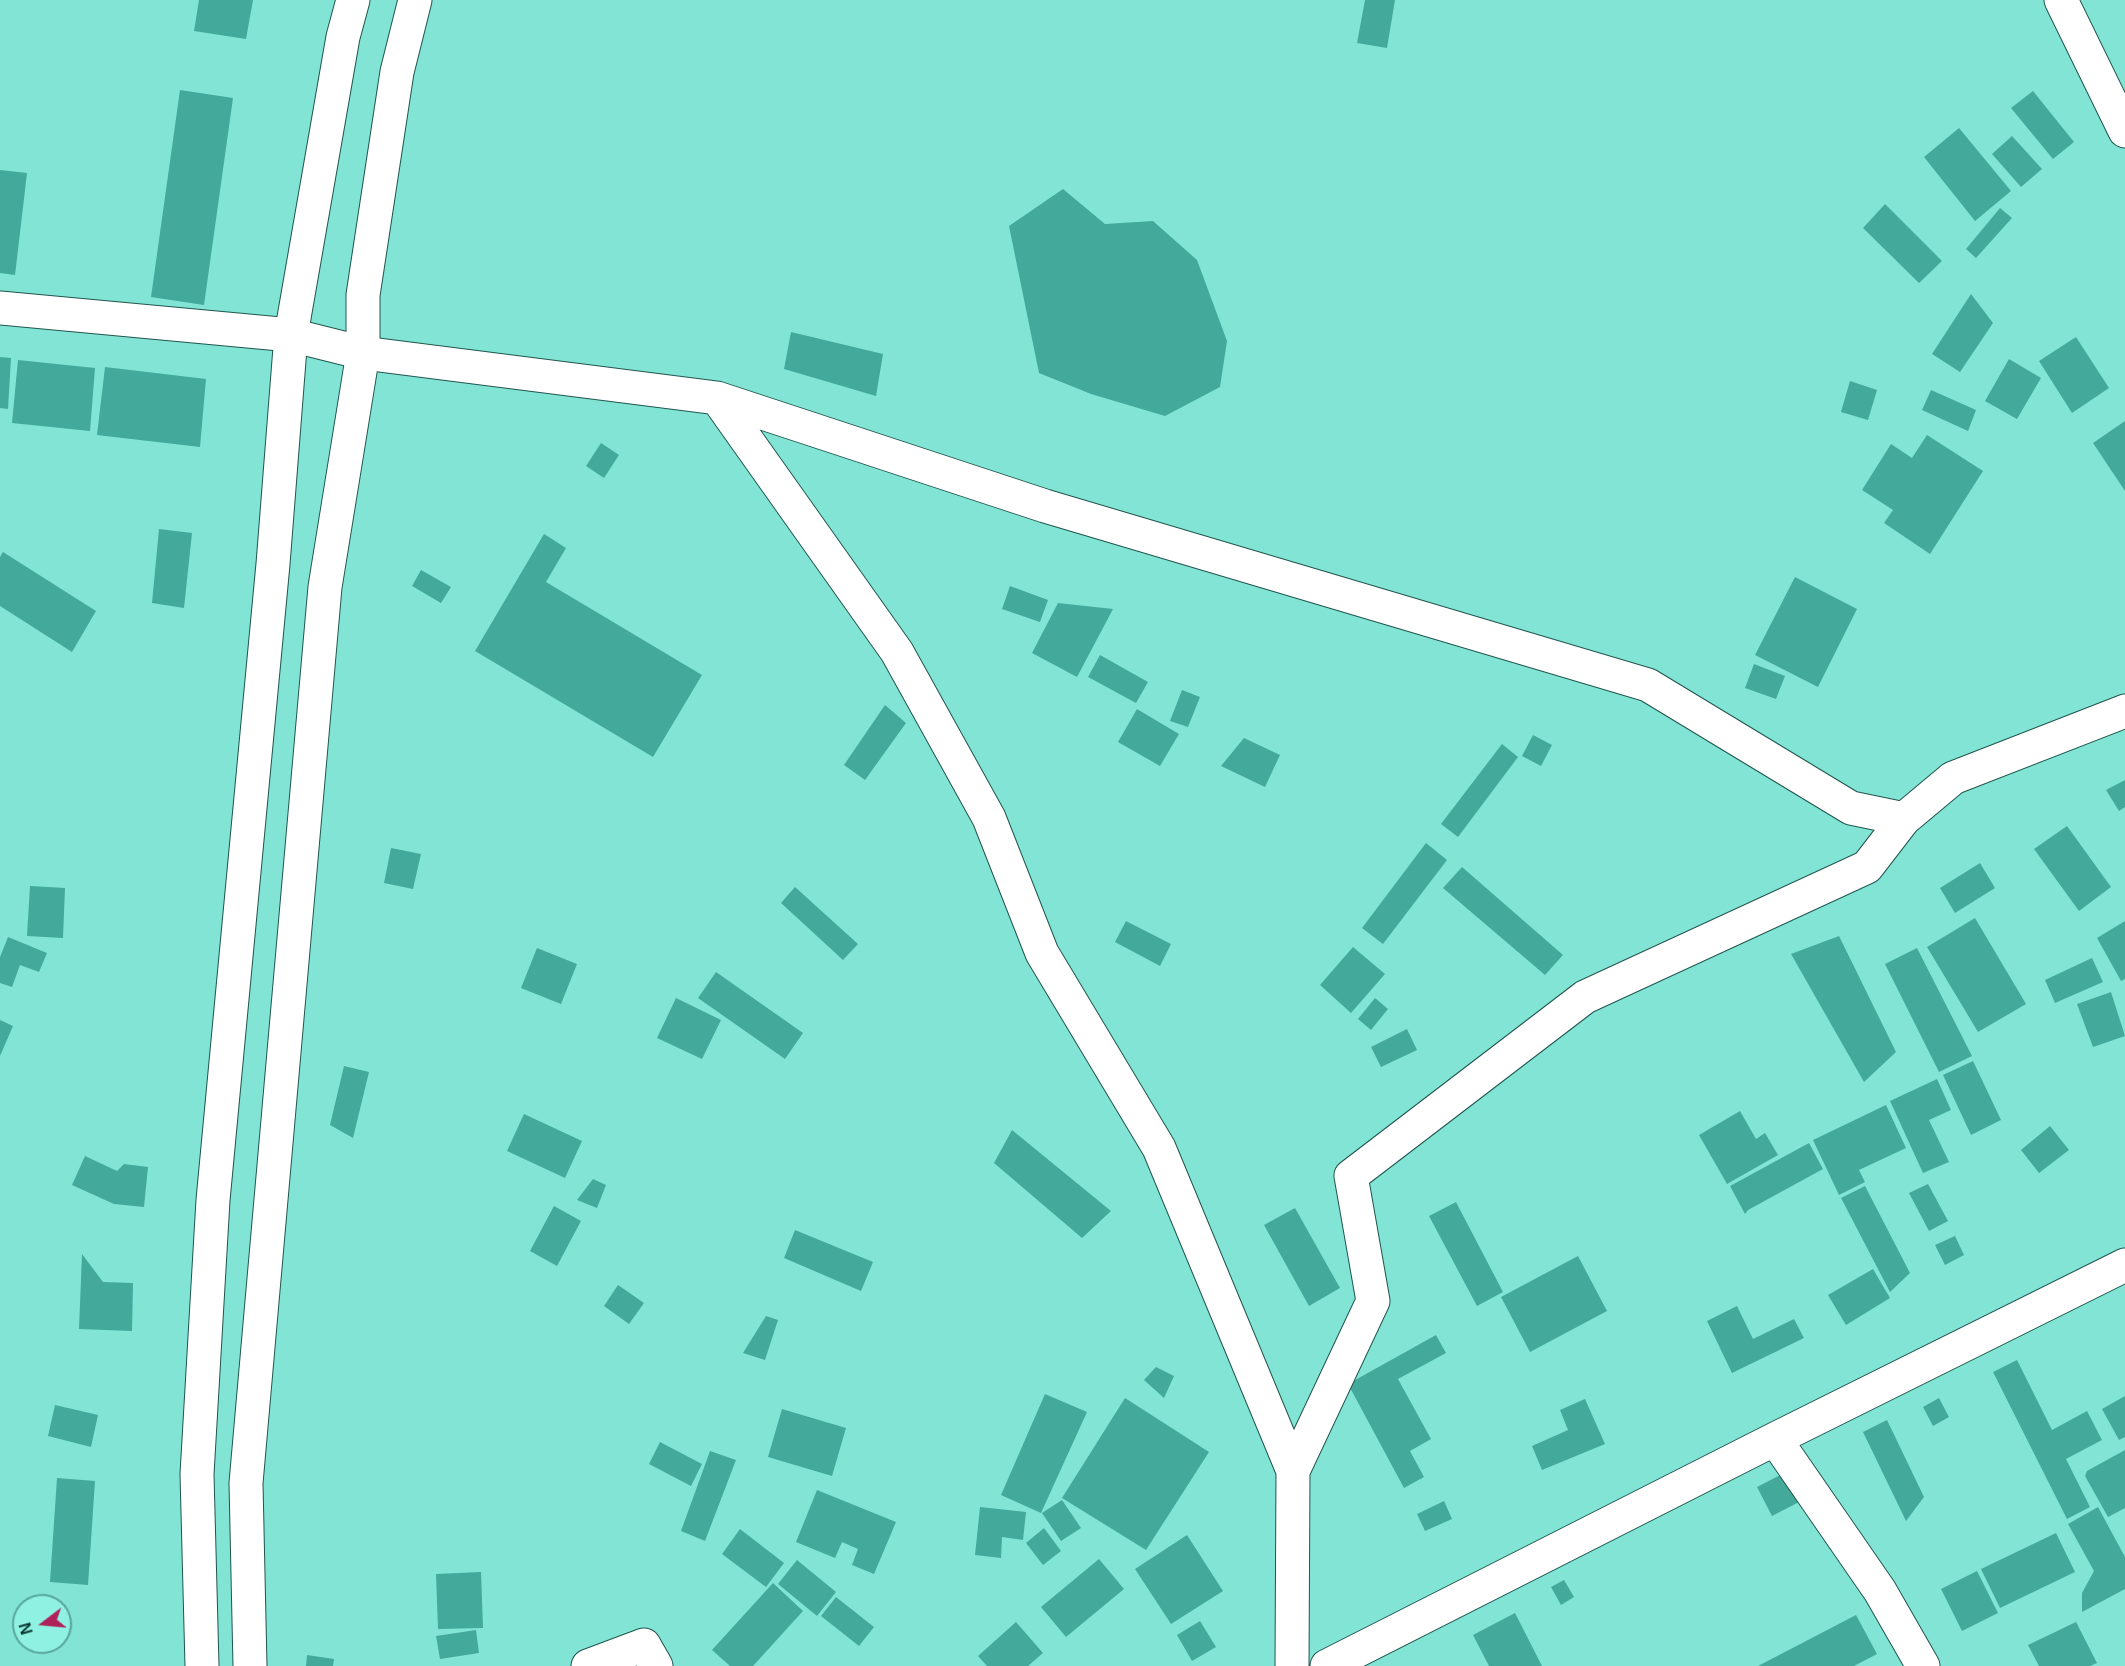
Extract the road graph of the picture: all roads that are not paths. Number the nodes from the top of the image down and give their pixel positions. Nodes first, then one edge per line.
1 (353, 0) edge
2 (415, 0) edge
3 (2061, 0) edge
4 (2125, 131) edge
5 (0, 308) edge
6 (291, 335) junction
7 (363, 352) junction
8 (717, 398) junction
9 (2125, 711) edge
10 (1904, 819) junction
11 (2125, 1265) edge
12 (1775, 1439) junction
13 (1293, 1471) junction
14 (202, 1666) edge
15 (250, 1666) edge
16 (588, 1666) edge
17 (656, 1666) edge
18 (1292, 1666) edge
19 (1327, 1666) edge
20 (1923, 1666) edge

1 - 6 street
2 - 7 street
3 - 4 street
5 - 6 street
6 - 7 street
6 - 14 street
7 - 8 street
7 - 15 street
8 - 10 street
8 - 13 street
9 - 10 street
10 - 13 street
11 - 12 street
12 - 19 street
12 - 20 street
13 - 18 street
16 - 17 street

